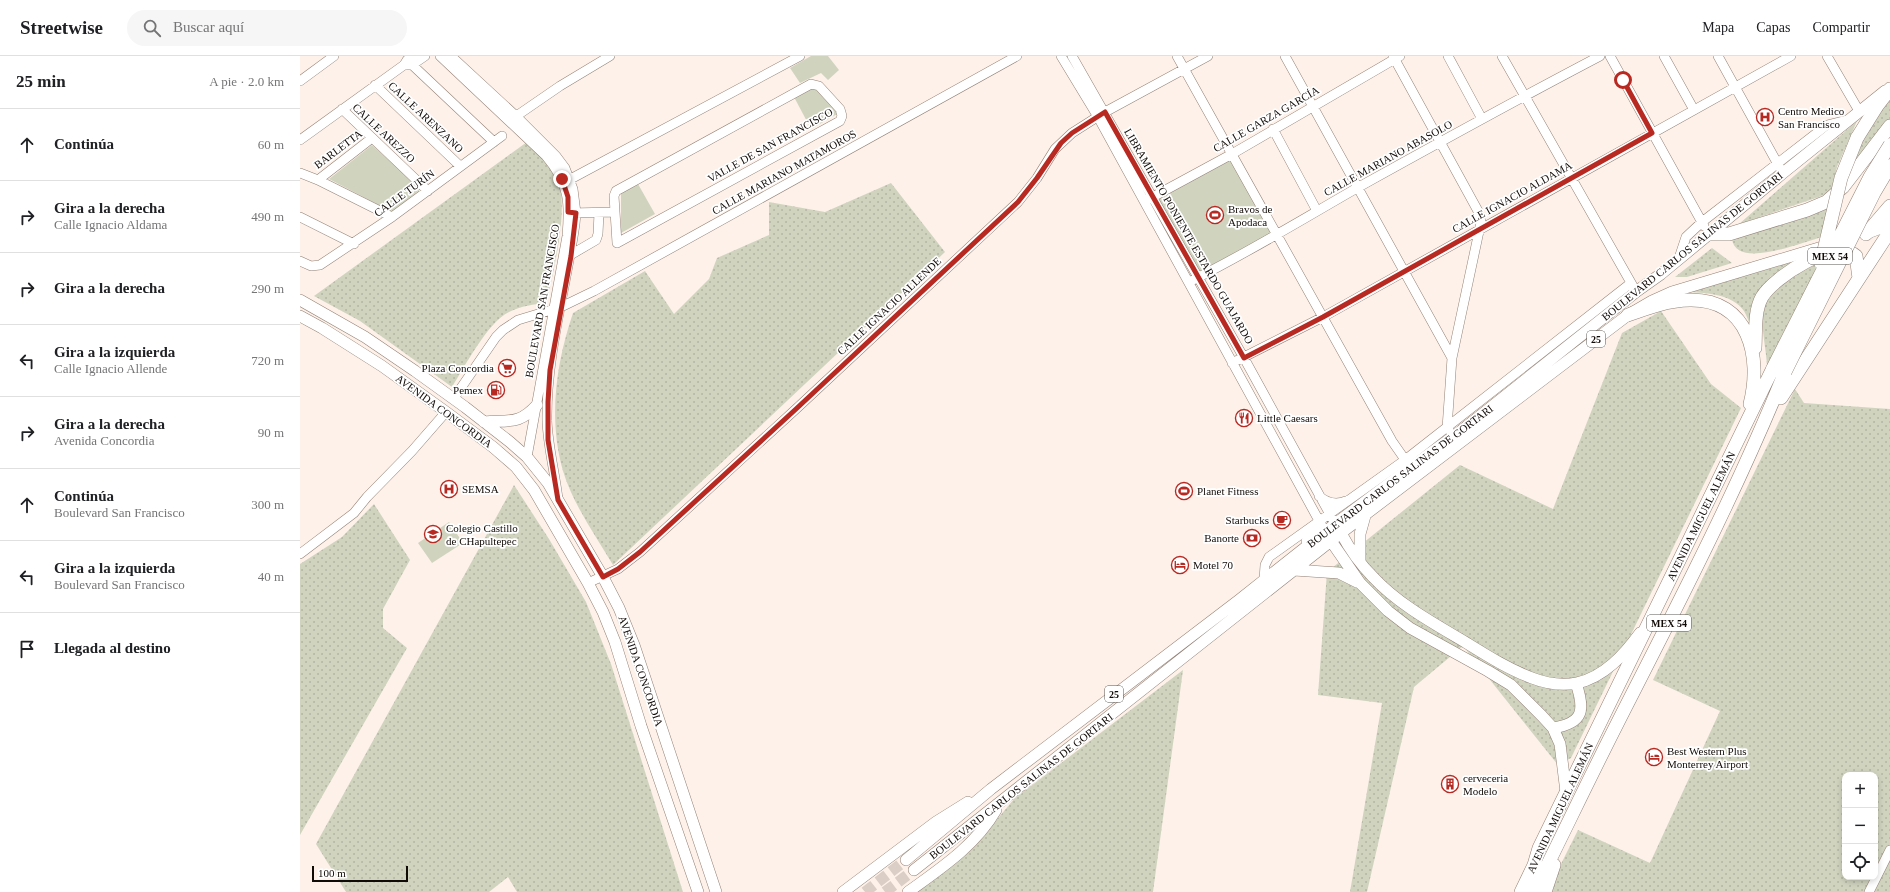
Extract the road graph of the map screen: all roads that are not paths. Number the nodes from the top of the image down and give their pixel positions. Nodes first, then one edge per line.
1 (334, 56) edge
2 (425, 56) edge
3 (440, 56) edge
4 (451, 56) edge
5 (610, 56) edge
6 (800, 56) edge
7 (1017, 56) edge
8 (1061, 56) edge
9 (1072, 56) edge
10 (1177, 56) edge
11 (1208, 56) edge
12 (1285, 56) edge
13 (1448, 56) edge
14 (1502, 56) edge
15 (1600, 56) edge
16 (1610, 56) edge
17 (1664, 56) edge
18 (1718, 56) edge
19 (1791, 56) edge
20 (1827, 56) edge
21 (1396, 57) edge
22 (409, 62) edge
23 (1184, 70) junction
24 (300, 81) edge
25 (376, 85) junction
26 (1735, 87) junction
27 (1890, 88) edge
28 (1524, 96) junction
29 (1313, 106) junction
30 (342, 109) junction
31 (1694, 110) junction
32 (1859, 111) junction
33 (1101, 115) junction
34 (513, 118) junction
35 (1482, 119) junction
36 (1890, 126) edge
37 (1273, 129) junction
38 (1652, 133) junction
39 (372, 138) junction
40 (300, 140) edge
41 (1440, 142) junction
42 (1890, 145) edge
43 (1232, 154) junction
44 (460, 166) junction
45 (1890, 166) edge
46 (1780, 168) junction
47 (300, 173) edge
48 (1571, 178) junction
49 (318, 180) junction
50 (567, 181) junction
51 (1358, 188) junction
52 (428, 191) junction
53 (1154, 197) junction
54 (1144, 202) junction
55 (1317, 211) junction
56 (615, 212) junction
57 (572, 213) junction
58 (599, 213) junction
59 (1888, 213) edge
60 (300, 217) edge
61 (392, 217) junction
62 (615, 222) junction
63 (1702, 222) junction
64 (599, 223) junction
65 (1481, 227) junction
66 (1890, 231) edge
67 (1708, 234) junction
68 (1866, 234) joint
69 (1278, 236) junction
70 (354, 244) junction
71 (567, 257) junction
72 (1679, 258) junction
73 (300, 261) edge
74 (1405, 271) junction
75 (1199, 278) junction
76 (1859, 278) junction
77 (1816, 281) junction
78 (1189, 283) junction
79 (1634, 287) junction
80 (301, 300) edge
81 (557, 308) junction
82 (1628, 315) junction
83 (300, 316) edge
84 (1323, 317) junction
85 (1244, 358) junction
86 (1452, 358) junction
87 (1232, 363) junction
88 (1755, 363) junction
89 (382, 366) junction
90 (1779, 370) junction
91 (454, 398) junction
92 (536, 405) junction
93 (446, 412) junction
94 (1765, 421) junction
95 (484, 422) junction
96 (1741, 431) junction
97 (1451, 432) junction
98 (527, 457) junction
99 (1408, 463) junction
100 (534, 490) junction
101 (1319, 496) junction
102 (558, 500) junction
103 (1351, 500) junction
104 (1364, 516) junction
105 (1320, 522) junction
106 (1335, 524) junction
107 (1328, 536) junction
108 (300, 554) edge
109 (1293, 557) junction
110 (1360, 561) junction
111 (1294, 570) junction
112 (603, 577) junction
113 (1264, 580) junction
114 (588, 583) junction
115 (1360, 583) junction
116 (1659, 603) junction
117 (1576, 683) junction
118 (1553, 728) junction
119 (991, 789) junction
120 (1566, 792) junction
121 (1001, 802) junction
122 (1539, 848) junction
123 (1890, 850) edge
124 (1553, 854) junction
125 (906, 860) tunnel mouth
126 (1539, 868) junction
127 (914, 870) tunnel mouth
128 (698, 892) edge
129 (716, 892) edge
130 (843, 892) edge
131 (908, 892) edge
132 (1512, 892) edge
133 (1521, 892) edge
134 (1534, 892) edge
135 (1545, 892) edge
136 (1869, 892) edge

1 - 24 street
2 - 22 street
3 - 34 street, BOULEVARD SAN FRANCISCO
4 - 34 street, BOULEVARD SAN FRANCISCO
5 - 34 street
6 - 50 street
7 - 81 street, CALLE MARIANO MATAMOROS
8 - 33 street, LIBRAMIENTO PONIENTE ESTARDO GUAJARDO
9 - 33 street, LIBRAMIENTO PONIENTE ESTARDO GUAJARDO
10 - 23 street
11 - 23 street, CALLE IGNACIO ALLENDE
12 - 29 street
13 - 35 street
14 - 28 street
15 - 28 street, CALLE MARIANO ABASOLO
16 - 38 street
17 - 31 street
18 - 26 street
19 - 26 street, CALLE IGNACIO ALDAMA
20 - 32 street
21 - 29 street, CALLE GARZA GARCÍA
21 - 41 street
22 - 25 street
22 - 44 street, CALLE TURÍN
23 - 33 street, CALLE IGNACIO ALLENDE
23 - 43 street
25 - 30 street
25 - 44 street, CALLE ARENZANO
26 - 31 street, CALLE IGNACIO ALDAMA
26 - 46 street
27 - 32 main road, BOULEVARD CARLOS SALINAS DE GORTARI / 25
27 - 77 highway, bridge
28 - 35 street, CALLE MARIANO ABASOLO
28 - 48 street
29 - 37 street, CALLE GARZA GARCÍA
29 - 51 street
30 - 39 street, CALLE AREZZO
30 - 40 street
31 - 38 street, CALLE IGNACIO ALDAMA
32 - 46 main road, BOULEVARD CARLOS SALINAS DE GORTARI / 25
33 - 53 street, LIBRAMIENTO PONIENTE ESTARDO GUAJARDO
33 - 54 street, LIBRAMIENTO PONIENTE ESTARDO GUAJARDO
33 - 112 street, CALLE IGNACIO ALLENDE
34 - 50 street, BOULEVARD SAN FRANCISCO
35 - 41 street, CALLE MARIANO ABASOLO
36 - 67 highway
37 - 43 street, CALLE GARZA GARCÍA
37 - 55 street
38 - 48 street, CALLE IGNACIO ALDAMA
38 - 63 street
39 - 49 street, BARLETTA
39 - 52 street, CALLE AREZZO
41 - 51 street, CALLE MARIANO ABASOLO
41 - 65 street
42 - 77 highway, AVENIDA MIGUEL ALEMÁN / MEX 54, bridge
43 - 53 street, CALLE GARZA GARCÍA
43 - 69 street
44 - 52 street, CALLE TURÍN
45 - 90 highway, AVENIDA MIGUEL ALEMÁN / MEX 54, bridge
46 - 63 street
46 - 67 main road, BOULEVARD CARLOS SALINAS DE GORTARI / 25
47 - 49 street
48 - 65 street, CALLE IGNACIO ALDAMA
48 - 79 street
49 - 61 street
50 - 57 street, BOULEVARD SAN FRANCISCO
51 - 55 street, CALLE MARIANO ABASOLO
51 - 74 street
52 - 61 street, CALLE TURÍN
53 - 54 street, CALLE GARZA GARCÍA
53 - 75 street, LIBRAMIENTO PONIENTE ESTARDO GUAJARDO
54 - 78 street, LIBRAMIENTO PONIENTE ESTARDO GUAJARDO
55 - 69 street, CALLE MARIANO ABASOLO
56 - 58 street
56 - 62 street, VALLE DE SAN FRANCISCO
56 - 62 street, VALLE DE SAN FRANCISCO
57 - 58 street
57 - 71 street, BOULEVARD SAN FRANCISCO
58 - 64 street
59 - 68 highway
60 - 70 street
61 - 70 street, CALLE TURÍN
62 - 64 street
63 - 67 street
63 - 72 street
64 - 71 street
65 - 74 street, CALLE IGNACIO ALDAMA
65 - 86 street
66 - 76 highway
67 - 72 main road, BOULEVARD CARLOS SALINAS DE GORTARI / 25
68 - 82 main road, BOULEVARD CARLOS SALINAS DE GORTARI / 25
69 - 75 street, CALLE MARIANO ABASOLO
69 - 84 street
70 - 73 street, CALLE TURÍN
71 - 81 street, BOULEVARD SAN FRANCISCO
72 - 79 main road, BOULEVARD CARLOS SALINAS DE GORTARI / 25
74 - 84 street, CALLE IGNACIO ALDAMA
74 - 86 street
75 - 78 street, CALLE MARIANO ABASOLO
75 - 85 street, LIBRAMIENTO PONIENTE ESTARDO GUAJARDO
76 - 88 highway
76 - 94 highway
77 - 90 highway, AVENIDA MIGUEL ALEMÁN / MEX 54, bridge
78 - 87 street, LIBRAMIENTO PONIENTE ESTARDO GUAJARDO
79 - 97 main road, BOULEVARD CARLOS SALINAS DE GORTARI / 25
80 - 91 main road, AVENIDA CONCORDIA
81 - 91 street, CALLE MARIANO MATAMOROS
81 - 92 street, BOULEVARD SAN FRANCISCO
81 - 102 street, BOULEVARD SAN FRANCISCO
82 - 88 highway
82 - 104 main road, BOULEVARD CARLOS SALINAS DE GORTARI / 25
83 - 89 main road, AVENIDA CONCORDIA
84 - 85 street, CALLE IGNACIO ALDAMA
84 - 99 street
85 - 87 street, CALLE IGNACIO ALDAMA
85 - 101 street, LIBRAMIENTO PONIENTE ESTARDO GUAJARDO
86 - 97 street
87 - 105 street, LIBRAMIENTO PONIENTE ESTARDO GUAJARDO
88 - 96 highway
89 - 91 main road
89 - 93 main road, AVENIDA CONCORDIA
90 - 94 highway, AVENIDA MIGUEL ALEMÁN / MEX 54
90 - 96 highway, AVENIDA MIGUEL ALEMÁN / MEX 54
91 - 95 main road, AVENIDA CONCORDIA
92 - 95 main road
92 - 98 street, BOULEVARD SAN FRANCISCO
93 - 100 main road, AVENIDA CONCORDIA
93 - 108 street
94 - 124 highway, AVENIDA MIGUEL ALEMÁN / MEX 54
95 - 98 main road, AVENIDA CONCORDIA
96 - 116 highway, AVENIDA MIGUEL ALEMÁN / MEX 54
97 - 99 main road, BOULEVARD CARLOS SALINAS DE GORTARI / 25
98 - 100 main road
98 - 102 main road, AVENIDA CONCORDIA
99 - 103 street
99 - 106 main road, BOULEVARD CARLOS SALINAS DE GORTARI / 25
100 - 114 main road, AVENIDA CONCORDIA
101 - 103 street
101 - 106 street, LIBRAMIENTO PONIENTE ESTARDO GUAJARDO
102 - 112 main road, AVENIDA CONCORDIA
103 - 106 street
104 - 106 main road, BOULEVARD CARLOS SALINAS DE GORTARI / 25
104 - 110 main road
105 - 106 street
105 - 107 street, LIBRAMIENTO PONIENTE ESTARDO GUAJARDO
105 - 109 main road
105 - 113 street
106 - 107 main road, BOULEVARD CARLOS SALINAS DE GORTARI / 25
106 - 110 main road
107 - 109 main road, BOULEVARD CARLOS SALINAS DE GORTARI / 25
107 - 111 main road, BOULEVARD CARLOS SALINAS DE GORTARI / 25
107 - 115 main road
109 - 113 main road, BOULEVARD CARLOS SALINAS DE GORTARI / 25
110 - 117 main road
111 - 115 main road
111 - 121 main road, BOULEVARD CARLOS SALINAS DE GORTARI / 25
112 - 114 street, CALLE IGNACIO ALLENDE
112 - 129 main road, AVENIDA CONCORDIA
113 - 119 main road, BOULEVARD CARLOS SALINAS DE GORTARI / 25
114 - 128 main road, AVENIDA CONCORDIA
115 - 118 main road
116 - 117 main road
116 - 120 highway, AVENIDA MIGUEL ALEMÁN / MEX 54
117 - 118 main road
118 - 120 main road
119 - 125 main road, BOULEVARD CARLOS SALINAS DE GORTARI / 25
119 - 130 main road
120 - 122 highway, AVENIDA MIGUEL ALEMÁN / MEX 54
121 - 127 main road, BOULEVARD CARLOS SALINAS DE GORTARI / 25
121 - 131 main road
122 - 126 highway, AVENIDA MIGUEL ALEMÁN / MEX 54
122 - 132 highway
123 - 136 street
124 - 126 highway, AVENIDA MIGUEL ALEMÁN / MEX 54
124 - 135 highway
126 - 133 highway, AVENIDA MIGUEL ALEMÁN / MEX 54
126 - 134 highway, AVENIDA MIGUEL ALEMÁN / MEX 54

